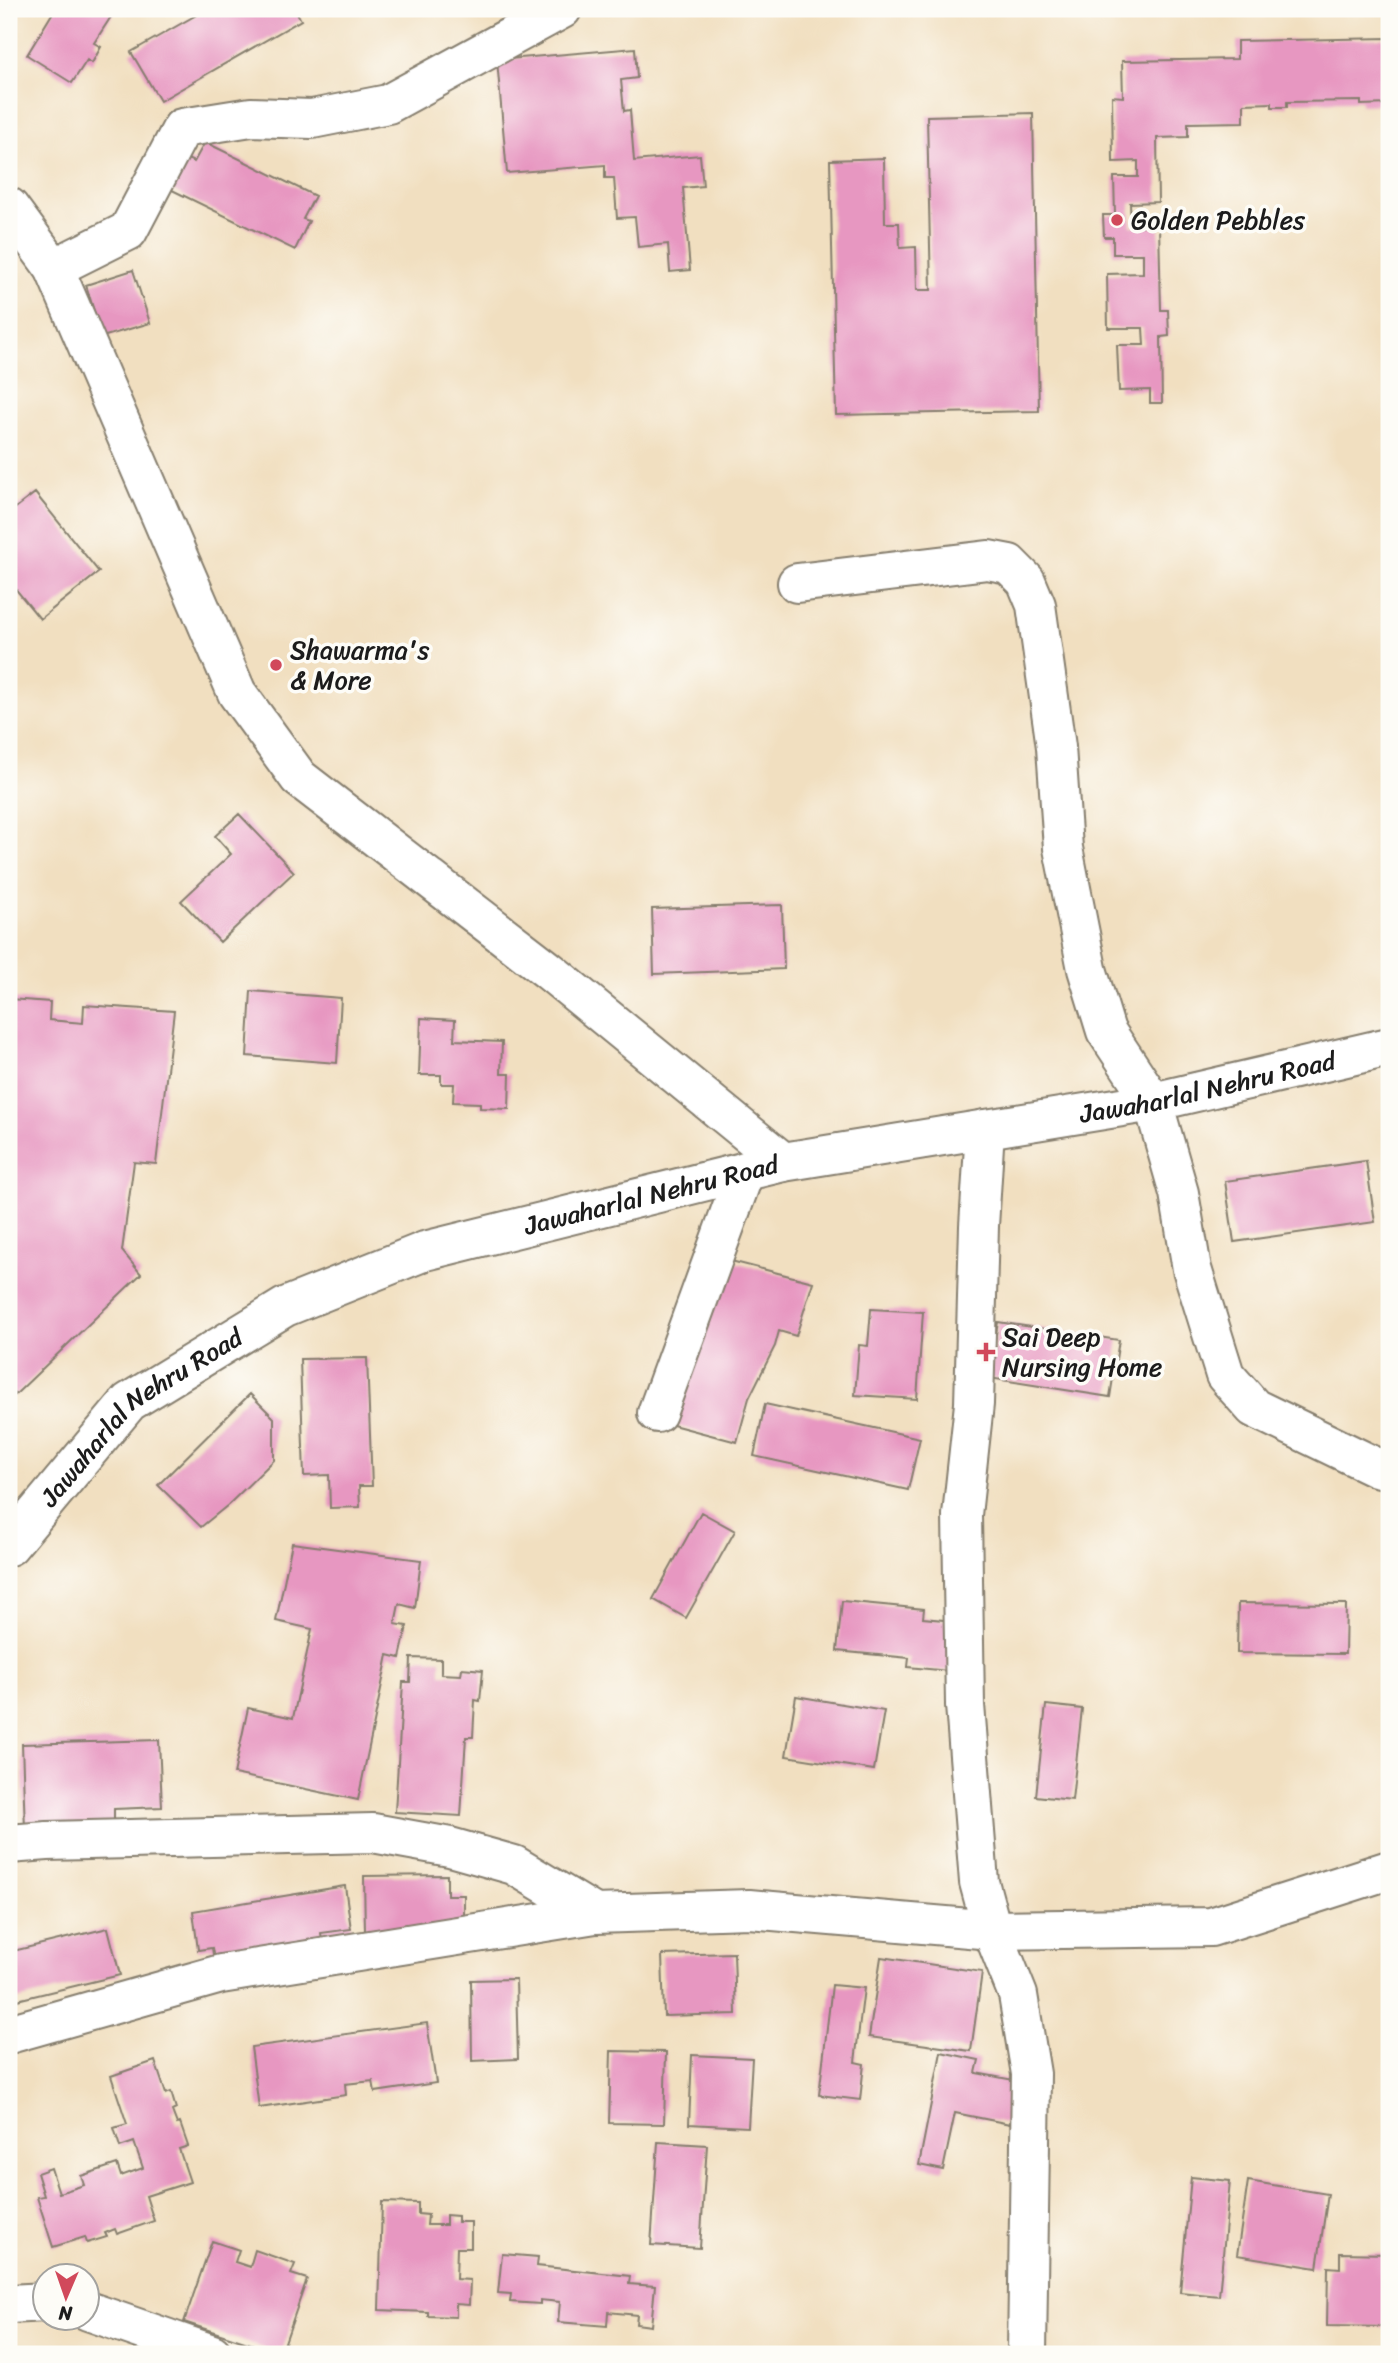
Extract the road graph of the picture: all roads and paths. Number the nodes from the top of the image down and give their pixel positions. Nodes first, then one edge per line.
1 (562, 9) edge
2 (9, 207) edge
3 (54, 268) junction
4 (797, 583) dead end
5 (1389, 1047) edge
6 (1153, 1102) junction
7 (985, 1129) junction
8 (783, 1162) junction
9 (745, 1171) junction
10 (656, 1413) dead end
11 (1389, 1470) edge
12 (9, 1546) edge
13 (9, 1844) edge
14 (1389, 1870) edge
15 (595, 1914) junction
16 (992, 1930) junction
17 (9, 2034) edge
18 (32, 2302) edge
19 (9, 2304) edge
20 (102, 2316) edge
21 (212, 2354) edge
22 (1027, 2354) edge

1 - 3 street
2 - 3 street
3 - 8 street
4 - 6 street
5 - 6 street, Jawaharlal Nehru Road
6 - 7 street, Jawaharlal Nehru Road
6 - 11 street
7 - 8 street, Jawaharlal Nehru Road
7 - 16 street
8 - 9 street, Jawaharlal Nehru Road
9 - 10 street
9 - 12 street, Jawaharlal Nehru Road
13 - 15 street
14 - 16 street
15 - 16 street
15 - 17 street
16 - 22 street
18 - 19 street
20 - 21 street

